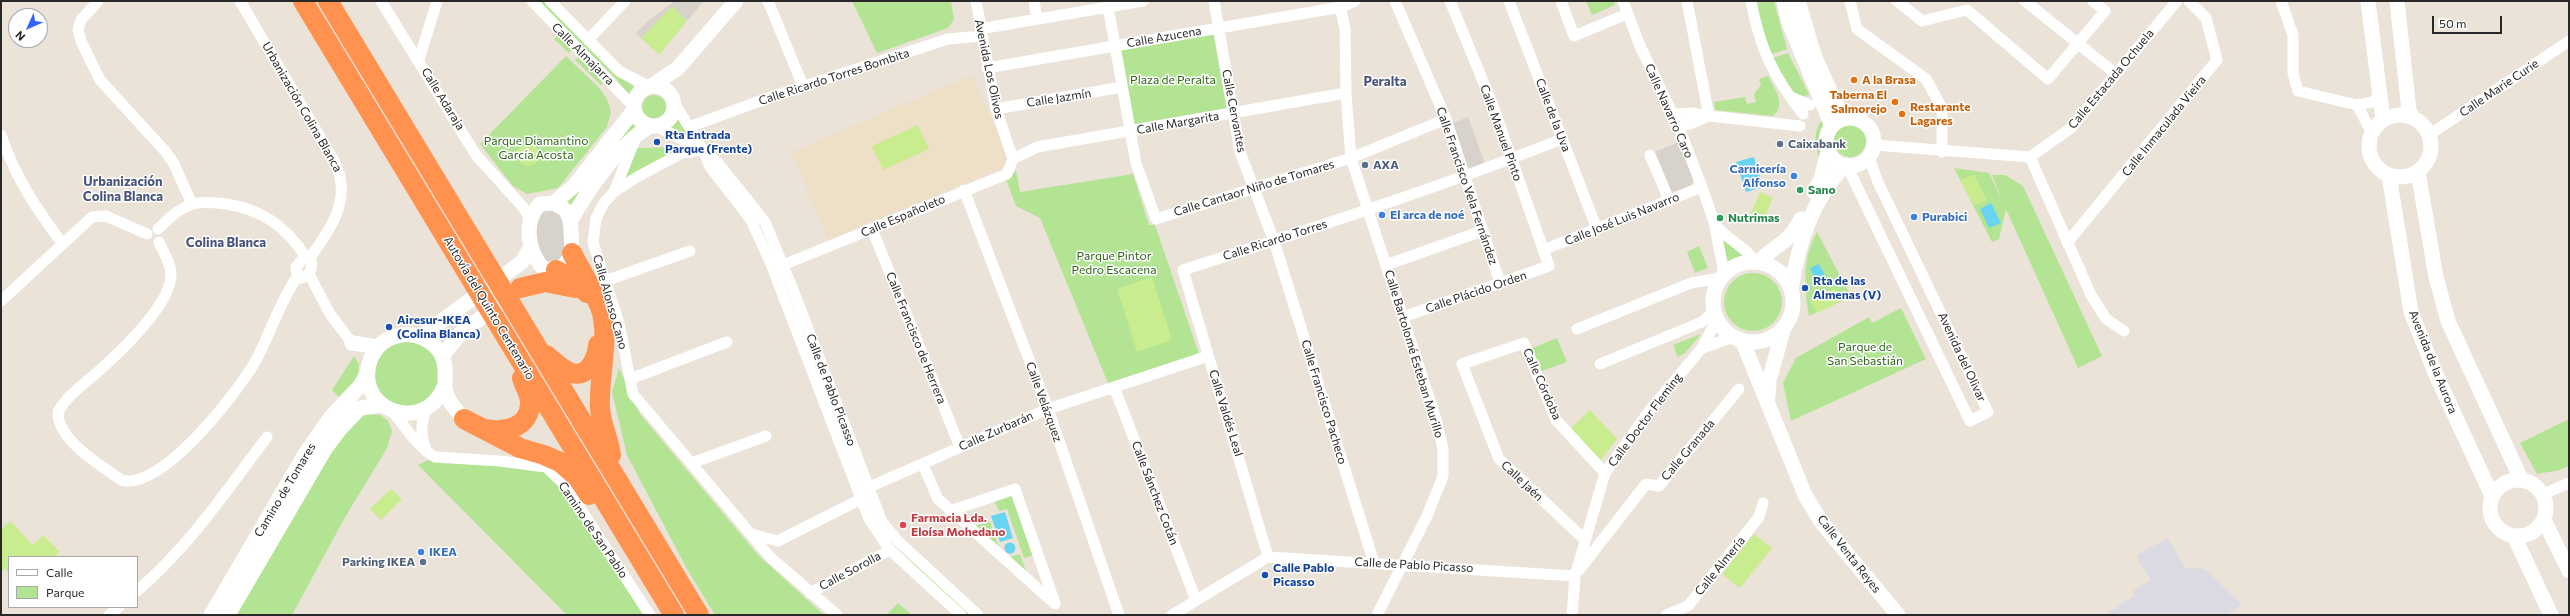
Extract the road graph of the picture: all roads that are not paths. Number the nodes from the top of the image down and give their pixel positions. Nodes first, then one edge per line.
1 (98, 1) edge
2 (240, 1) edge
3 (303, 1) edge
4 (328, 1) edge
5 (381, 1) edge
6 (437, 1) edge
7 (532, 1) edge
8 (550, 1) edge
9 (625, 1) edge
10 (736, 1) edge
11 (768, 1) edge
12 (976, 1) edge
13 (1034, 1) edge
14 (1143, 1) edge
15 (1214, 1) edge
16 (1355, 1) edge
17 (1395, 1) edge
18 (1450, 1) edge
19 (1509, 1) edge
20 (1561, 1) edge
21 (1623, 1) edge
22 (1687, 1) edge
23 (1751, 1) edge
24 (1784, 1) edge
25 (1798, 1) edge
26 (1850, 1) edge
27 (1897, 1) edge
28 (2025, 1) edge
29 (2093, 1) edge
30 (2177, 1) edge
31 (2189, 1) edge
32 (2281, 1) edge
33 (2368, 1) edge
34 (2397, 1) edge
35 (1108, 4) edge
36 (1340, 4) edge
37 (1968, 5) edge
38 (1627, 14) junction
39 (1037, 19) junction
40 (1219, 28) junction
41 (981, 32) junction
42 (588, 40) junction
43 (2569, 41) edge
44 (2079, 44) junction
45 (1115, 45) junction
46 (419, 60) junction
47 (678, 68) junction
48 (986, 68) junction
49 (2116, 74) junction
50 (650, 86) junction
51 (803, 86) junction
52 (1122, 88) junction
53 (1346, 93) junction
54 (2379, 96) junction
55 (674, 102) junction
56 (2358, 105) junction
57 (996, 108) junction
58 (634, 109) junction
59 (1806, 110) dead end
60 (1233, 114) junction
61 (1672, 114) junction
62 (1709, 116) junction
63 (2414, 118) junction
64 (1446, 120) junction
65 (2383, 120) junction
66 (1838, 122) junction
67 (1678, 125) junction
68 (653, 126) junction
69 (1800, 126) dead end
70 (689, 127) junction
71 (1130, 131) junction
72 (2372, 133) junction
73 (1, 135) edge
74 (2429, 135) junction
75 (636, 136) junction
76 (1562, 139) junction
77 (703, 150) junction
78 (1828, 152) junction
79 (1871, 152) junction
80 (1942, 152) junction
81 (1650, 154) dead end
82 (2030, 157) junction
83 (1352, 158) junction
84 (1013, 159) junction
85 (1511, 159) junction
86 (1846, 166) junction
87 (2418, 172) junction
88 (1464, 175) junction
89 (2389, 175) junction
90 (1702, 187) junction
91 (1255, 188) junction
92 (964, 190) junction
93 (614, 192) junction
94 (510, 194) junction
95 (1669, 200) junction
96 (547, 203) junction
97 (192, 204) junction
98 (1366, 209) junction
99 (530, 218) junction
100 (570, 222) junction
101 (1714, 222) junction
102 (158, 229) junction
103 (872, 229) junction
104 (1597, 229) junction
105 (1482, 231) junction
106 (147, 234) junction
107 (1274, 241) junction
108 (159, 242) junction
109 (62, 243) junction
110 (2067, 243) junction
111 (530, 248) junction
112 (1543, 250) junction
113 (690, 251) dead end
114 (572, 253) junction
115 (307, 257) junction
116 (1757, 262) junction
117 (783, 265) junction
118 (1386, 265) junction
119 (1549, 266) joint
120 (550, 270) junction
121 (1183, 270) joint
122 (309, 274) junction
123 (1722, 276) junction
124 (297, 277) junction
125 (605, 281) junction
126 (1500, 283) junction
127 (520, 288) junction
128 (1791, 290) junction
129 (587, 293) junction
130 (1, 301) edge
131 (1715, 316) junction
132 (1403, 317) junction
133 (1785, 326) junction
134 (1577, 328) dead end
135 (2124, 331) dead end
136 (420, 336) junction
137 (1738, 339) junction
138 (727, 342) dead end
139 (352, 343) junction
140 (378, 347) junction
141 (1702, 348) junction
142 (513, 349) junction
143 (541, 352) junction
144 (442, 356) junction
145 (1208, 356) junction
146 (1462, 364) joint
147 (1600, 364) dead end
148 (368, 367) junction
149 (630, 379) junction
150 (445, 385) junction
151 (1114, 387) junction
152 (1738, 390) dead end
153 (1768, 402) junction
154 (387, 408) junction
155 (427, 408) junction
156 (1048, 409) junction
157 (472, 424) junction
158 (766, 436) dead end
159 (267, 437) dead end
160 (960, 448) junction
161 (428, 453) junction
162 (692, 463) junction
163 (922, 464) junction
164 (1604, 473) junction
165 (614, 475) junction
166 (2521, 479) junction
167 (2569, 483) edge
168 (868, 488) junction
169 (2543, 494) junction
170 (2492, 496) junction
171 (861, 499) junction
172 (1763, 503) dead end
173 (950, 511) junction
174 (2544, 520) junction
175 (752, 534) junction
176 (2514, 536) junction
177 (1585, 540) junction
178 (778, 541) junction
179 (890, 550) junction
180 (1268, 557) junction
181 (770, 558) junction
182 (1374, 563) junction
183 (1402, 564) junction
184 (646, 569) junction
185 (2569, 571) edge
186 (1575, 576) junction
187 (138, 591) edge
188 (810, 593) junction
189 (1196, 600) junction
190 (118, 608) edge
191 (109, 615) edge
192 (211, 615) edge
193 (228, 615) edge
194 (650, 615) edge
195 (674, 615) edge
196 (699, 615) edge
197 (837, 615) edge
198 (961, 615) edge
199 (978, 615) edge
200 (1119, 615) edge
201 (1172, 615) edge
202 (1377, 615) edge
203 (1572, 615) edge
204 (1666, 615) edge
205 (1898, 615) edge
206 (2551, 615) edge

1 - 97 street
2 - 115 street, Urbanización Colina Blanca
3 - 142 highway, Autovía del Quinto Centenario
4 - 143 highway, Autovía del Quinto Centenario
5 - 46 street, Calle Adaraja
6 - 46 street
7 - 58 street, Calle Almajarra
8 - 42 street, Calle Almajarra
9 - 42 street
10 - 47 street
11 - 51 street
12 - 41 street, Avenida Los Olivos
13 - 39 street
14 - 35 street, Calle Ricardo Torres Bombita
15 - 40 street, Calle Cervantes
16 - 36 street, Calle Azucena
17 - 64 street, Calle Francisco Vela Fernández
18 - 85 street, Calle Manuel Pinto
19 - 76 street, Calle de la Uva
20 - 38 street
21 - 38 street, Calle Navarro Caro
22 - 62 street
23 - 59 street
24 - 66 street
25 - 66 street
26 - 80 street
27 - 37 street
28 - 44 street
29 - 44 street
30 - 49 street, Calle Estacada Ochuela
31 - 110 street, Calle Inmaculada Vieira
32 - 56 street
33 - 54 street
34 - 63 street
35 - 39 street, Calle Ricardo Torres Bombita
35 - 45 street
36 - 40 street, Calle Azucena
36 - 53 street, Calle Bartolomé Esteban Murillo
37 - 44 street
38 - 61 street, Calle Navarro Caro
39 - 41 street, Calle Ricardo Torres Bombita
40 - 45 street, Calle Azucena
40 - 60 street, Calle Cervantes
41 - 48 street, Avenida Los Olivos
41 - 51 street, Calle Ricardo Torres Bombita
42 - 50 street, Calle Almajarra
43 - 74 street, Calle Marie Curie
44 - 49 street
45 - 48 street, Calle Azucena
45 - 52 street
46 - 94 street, Calle Adaraja
47 - 50 street
47 - 55 street
48 - 57 street, Avenida Los Olivos
49 - 82 street, Calle Estacada Ochuela
50 - 55 street
50 - 58 street
51 - 70 street, Calle Ricardo Torres Bombita
52 - 57 street, Calle Jazmín
52 - 71 street
53 - 60 street, Calle Margarita
53 - 83 street, Calle Bartolomé Esteban Murillo
54 - 56 street
54 - 65 street
55 - 68 street
55 - 70 street, Calle de Pablo Picasso
56 - 72 street
57 - 84 street, Avenida Los Olivos
58 - 68 street
58 - 96 street
60 - 71 street, Calle Margarita
60 - 91 street, Calle Cervantes
61 - 62 street
61 - 67 street, Calle Navarro Caro
62 - 67 street
62 - 69 street
63 - 65 street
63 - 74 street
64 - 83 street, Calle Cantaor Niño de Tomares
64 - 88 street, Calle Francisco Vela Fernández
65 - 72 street
66 - 78 street
66 - 79 street
67 - 90 street, Calle Navarro Caro
68 - 75 street
68 - 77 street, Calle de Pablo Picasso
70 - 77 street, Calle de Pablo Picasso
71 - 84 street, Calle Margarita
71 - 91 street, Calle Cantaor Niño de Tomares
72 - 89 street
73 - 109 street
74 - 87 street
75 - 93 street
75 - 100 street
76 - 85 street, Calle Ricardo Torres
76 - 104 street, Calle de la Uva
77 - 93 street, Calle Alonso Cano
77 - 117 street, Calle de Pablo Picasso
77 - 171 street, Calle de Pablo Picasso
78 - 86 street
78 - 116 street
79 - 80 street
79 - 86 street
79 - 86 street, Avenida del Olivar
80 - 82 street
81 - 95 street
82 - 110 street
83 - 91 street, Calle Cantaor Niño de Tomares
83 - 98 street, Calle Bartolomé Esteban Murillo
84 - 92 street, Calle Españoleto
85 - 88 street, Calle Ricardo Torres
85 - 112 street, Calle Manuel Pinto
86 - 128 street
87 - 89 street
87 - 166 street
88 - 98 street, Calle Ricardo Torres
88 - 105 street, Calle Francisco Vela Fernández
89 - 170 street, Avenida de la Aurora
90 - 95 street, Calle José Luis Navarro
90 - 101 street, Calle Navarro Caro
91 - 107 street, Calle Cervantes
92 - 103 street, Calle Españoleto
92 - 156 street, Calle Velázquez
93 - 125 street, Calle Alonso Cano
94 - 96 street
94 - 99 street, Calle Adaraja
95 - 104 street, Calle José Luis Navarro
96 - 99 street
96 - 100 street
97 - 102 street
97 - 115 street
98 - 107 street, Calle Ricardo Torres
98 - 118 street, Calle Bartolomé Esteban Murillo
99 - 111 street
100 - 114 street
101 - 116 street, Calle Navarro Caro
101 - 123 street, Calle Navarro Caro
102 - 106 street
102 - 108 street
103 - 117 street, Calle Españoleto
103 - 160 street, Calle Francisco de Herrera
104 - 112 street, Calle José Luis Navarro
105 - 118 street
105 - 126 street, Calle Francisco Vela Fernández
106 - 108 street
106 - 109 street
107 - 121 street, Calle Ricardo Torres
107 - 182 street, Calle Francisco Pacheco
108 - 124 street
109 - 130 street
110 - 135 street
111 - 120 street
111 - 136 street
112 - 119 street, Calle Manuel Pinto
113 - 125 street
114 - 120 street
114 - 165 highway
115 - 122 street
115 - 124 street, Urbanización Colina Blanca
116 - 123 street
116 - 128 street
117 - 168 street, Calle de Pablo Picasso
118 - 132 street, Calle Bartolomé Esteban Murillo
119 - 126 street, Calle Plácido Orden
120 - 127 street
120 - 129 highway
121 - 145 street, Calle Valdés Leal
122 - 124 street
122 - 139 street
123 - 131 street
123 - 134 street
125 - 149 street, Calle Alonso Cano
126 - 132 street, Calle Plácido Orden
127 - 129 highway
127 - 144 street
128 - 133 street
129 - 143 highway
131 - 137 street
131 - 141 street, Calle Doctor Fleming
131 - 147 street
132 - 183 street, Calle Bartolomé Esteban Murillo
133 - 137 street
133 - 153 street, Calle Venta Reyes
136 - 140 street
136 - 144 street
137 - 141 street
137 - 153 street, Calle Venta Reyes
138 - 149 street
139 - 140 street
139 - 148 street
140 - 148 street
141 - 164 street, Calle Doctor Fleming
142 - 157 highway
142 - 184 highway, Autovía del Quinto Centenario
143 - 165 highway, Autovía del Quinto Centenario
144 - 150 street
145 - 151 street, Calle Zurbarán
145 - 180 street, Calle Valdés Leal
146 - 164 street, Calle Córdoba
146 - 177 street, Calle Jaén
148 - 154 street
148 - 192 street, Camino de Tomares
149 - 162 street, Calle Alonso Cano
150 - 155 street
150 - 157 street
151 - 156 street, Calle Zurbarán
151 - 189 street, Calle Sánchez Cotán
152 - 186 street, Calle Granada
153 - 205 street, Calle Venta Reyes
154 - 155 street
154 - 161 street
154 - 193 street, Camino de Tomares
155 - 157 street
155 - 161 street
156 - 160 street, Calle Zurbarán
156 - 200 street, Calle Velázquez
157 - 184 highway
158 - 162 street
159 - 187 street
160 - 163 street, Calle Zurbarán
161 - 194 street, Camino de San Pablo
162 - 175 street, Calle Alonso Cano
163 - 168 street, Calle Zurbarán
163 - 173 street
164 - 177 street, Calle Doctor Fleming
165 - 196 highway, Autovía del Quinto Centenario
166 - 169 street
166 - 170 street
167 - 169 street
168 - 171 street
168 - 199 street, Calle de Pablo Picasso
169 - 174 street
170 - 176 street
171 - 178 street
171 - 179 street, Calle de Pablo Picasso
172 - 204 street, Calle Almería
173 - 173 street
174 - 176 street
174 - 185 street
175 - 178 street
175 - 181 street, Calle Alonso Cano
176 - 206 street
177 - 186 street, Calle Doctor Fleming
178 - 181 street
179 - 188 street, Calle Sorolla
179 - 198 street, Calle de Pablo Picasso
180 - 182 street, Calle de Pablo Picasso
180 - 189 street
181 - 188 street, Calle Alonso Cano
182 - 183 street, Calle de Pablo Picasso
183 - 186 street, Calle de Pablo Picasso
183 - 202 street, Calle Bartolomé Esteban Murillo
184 - 195 highway, Autovía del Quinto Centenario
186 - 203 street, Calle Doctor Fleming
188 - 197 street, Calle Alonso Cano
189 - 201 street
190 - 191 street

